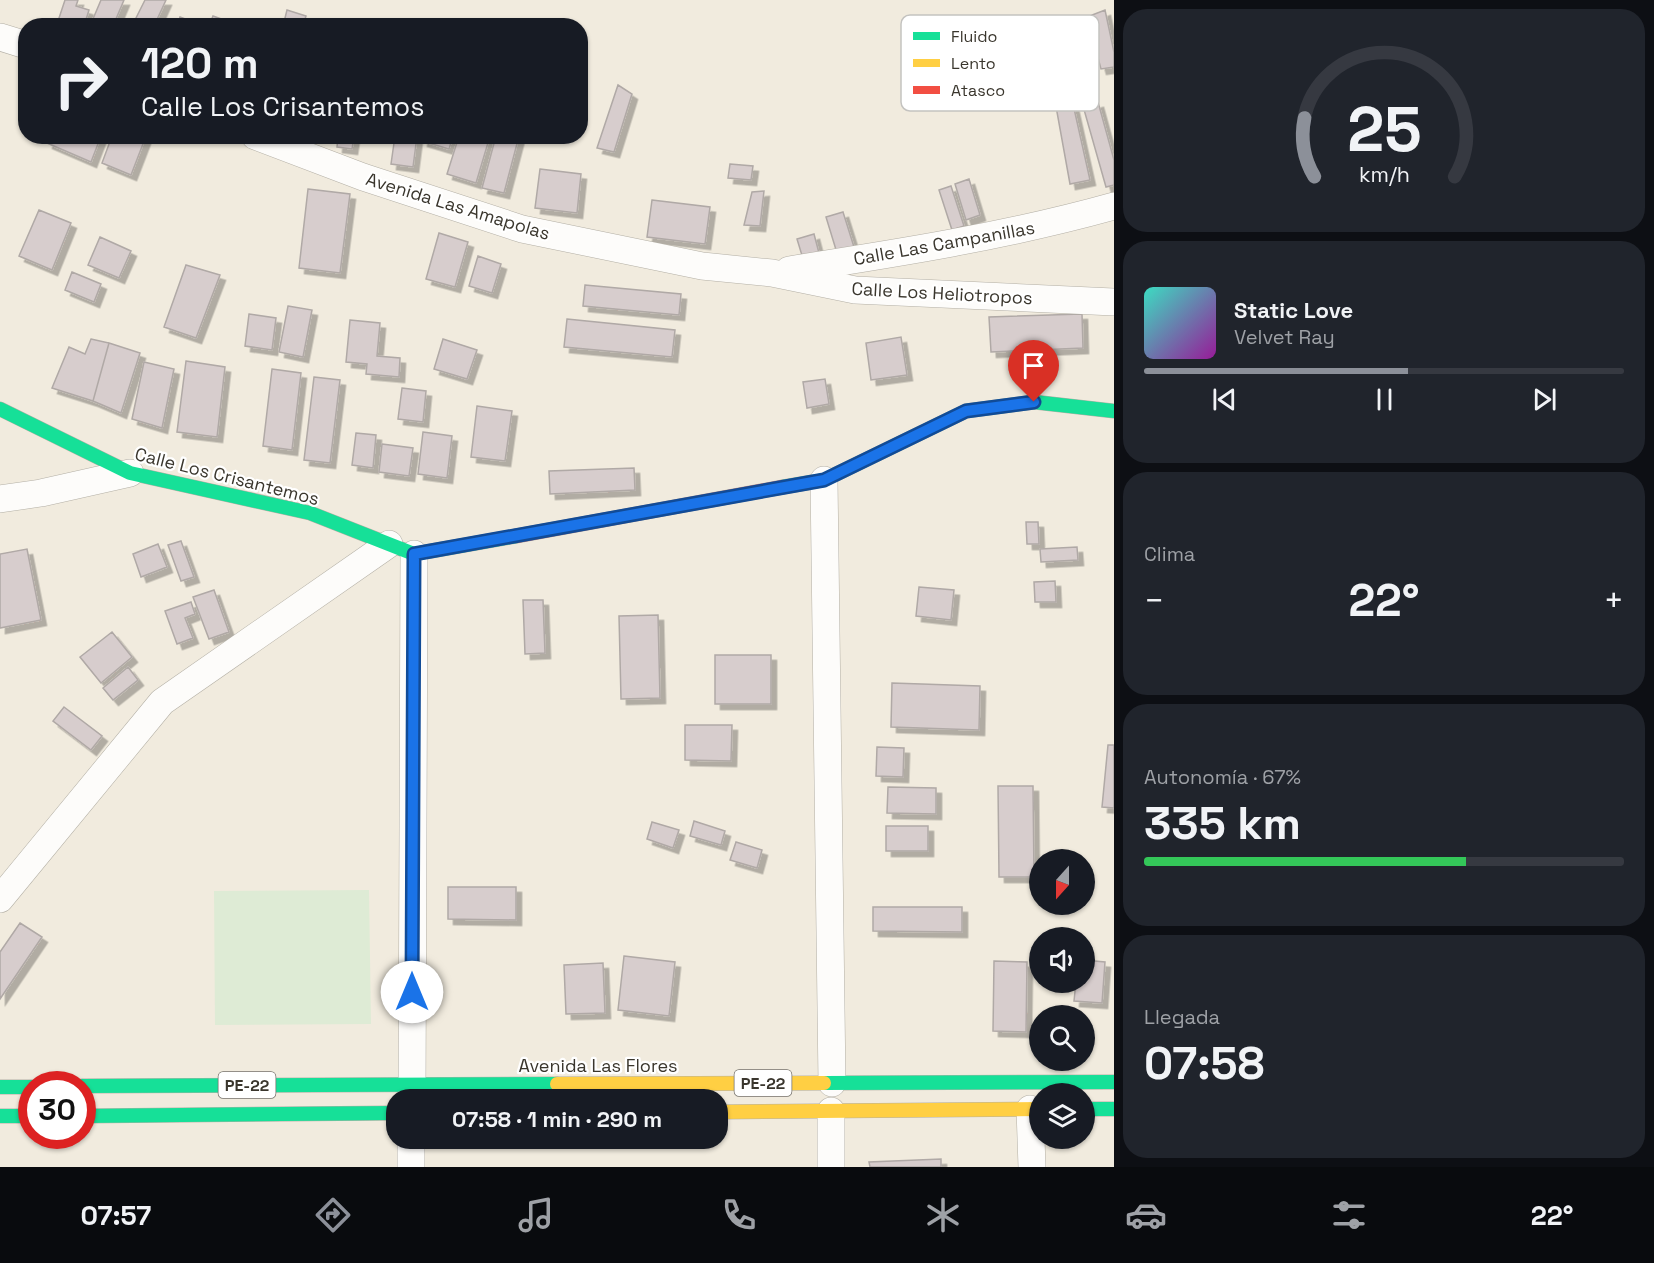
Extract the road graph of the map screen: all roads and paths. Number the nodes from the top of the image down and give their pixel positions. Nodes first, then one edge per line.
1 (0, 37) edge
2 (18, 43) edge
3 (276, 144) edge
4 (1114, 206) edge
5 (772, 273) junction
6 (1114, 302) edge
7 (0, 409) edge
8 (1114, 411) edge
9 (130, 473) junction
10 (824, 480) junction
11 (0, 500) edge
12 (402, 549) junction
13 (0, 899) edge
14 (1114, 1082) edge
15 (832, 1083) junction
16 (96, 1086) edge
17 (0, 1087) edge
18 (18, 1087) edge
19 (412, 1089) edge
20 (552, 1089) edge
21 (386, 1092) edge
22 (1029, 1109) edge
23 (1095, 1109) edge
24 (1114, 1109) edge
25 (831, 1111) junction
26 (728, 1112) edge
27 (386, 1113) edge
28 (0, 1116) edge
29 (18, 1116) edge
30 (96, 1116) edge
31 (411, 1149) edge
32 (1033, 1149) edge
33 (411, 1167) edge
34 (831, 1167) edge
35 (1032, 1167) edge

1 - 2 street
3 - 5 street, Avenida Las Amapolas
4 - 5 street, Calle Las Campanillas
5 - 6 street, Calle Los Heliotropos
7 - 9 main road, Calle Los Crisantemos
8 - 10 main road
9 - 11 street
9 - 12 main road, Calle Los Crisantemos
10 - 12 main road
10 - 15 street
12 - 13 street
12 - 19 street
14 - 15 main road, Avenida Las Flores / PE-22
15 - 20 main road, Avenida Las Flores / PE-22
16 - 21 main road, Avenida Las Flores / PE-22
17 - 18 main road
22 - 25 main road, PE-22
23 - 24 main road
25 - 26 main road, PE-22
25 - 34 street
27 - 30 main road, PE-22
28 - 29 main road
31 - 33 street
32 - 35 street

